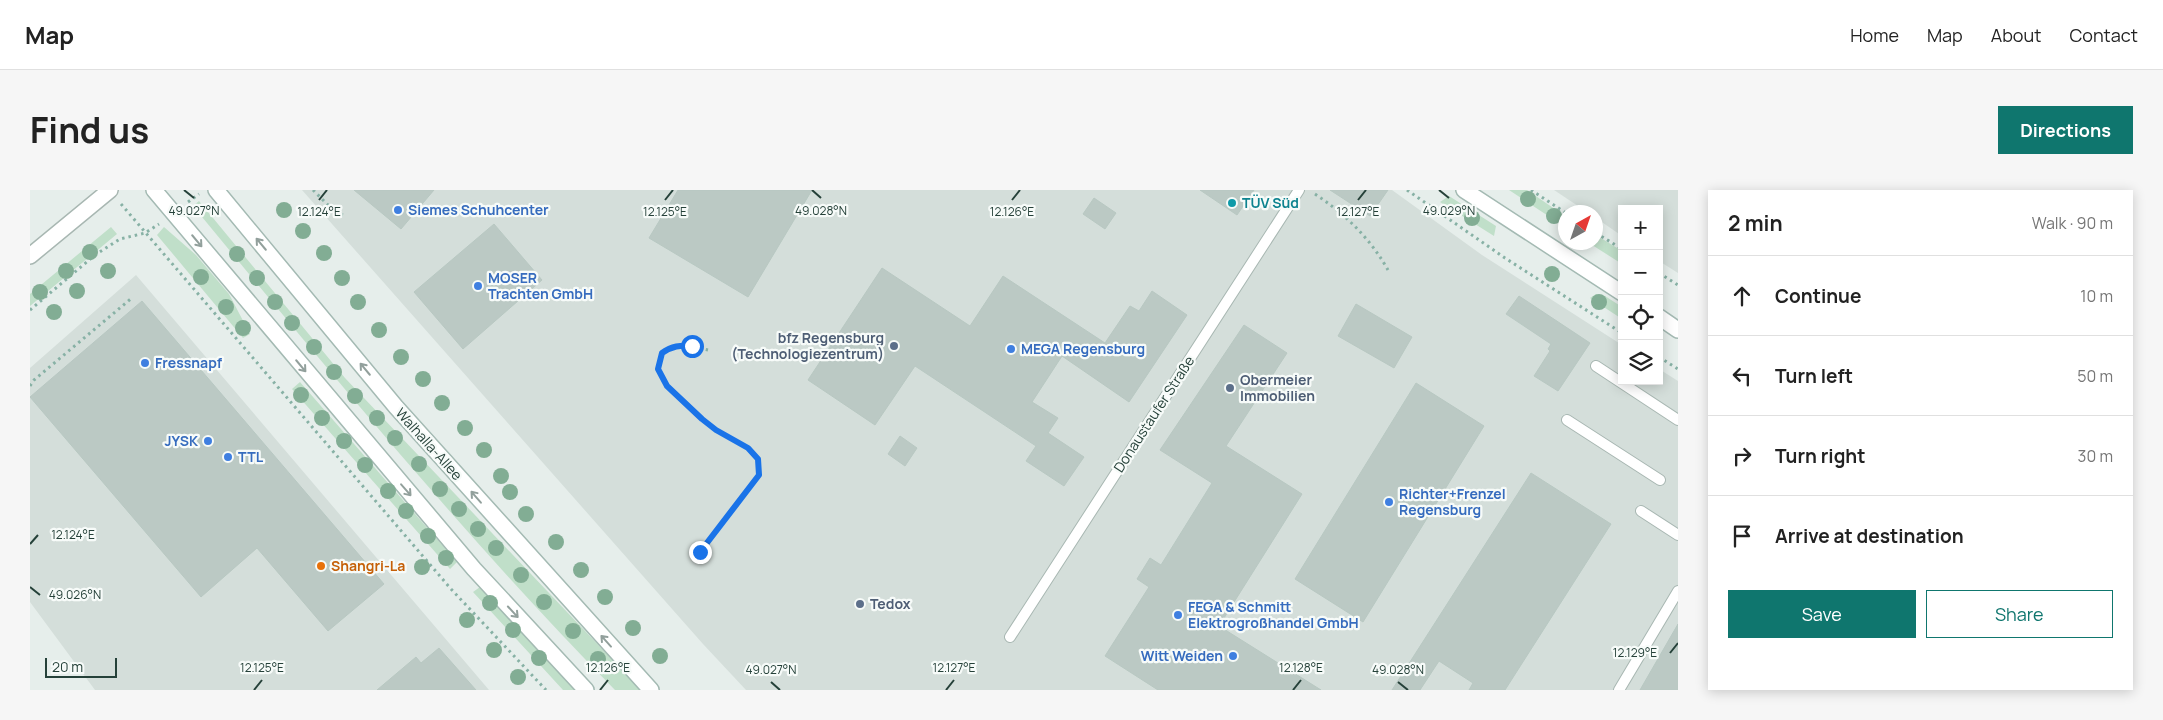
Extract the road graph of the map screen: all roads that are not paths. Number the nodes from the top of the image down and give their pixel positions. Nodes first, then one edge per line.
1 (110, 190) edge
2 (154, 190) edge
3 (216, 190) edge
4 (1299, 190) edge
5 (1464, 190) edge
6 (30, 256) edge
7 (1618, 290) edge
8 (1663, 320) edge
9 (1678, 330) edge
10 (1596, 366) dead end
11 (1567, 420) dead end
12 (1678, 420) edge
13 (1660, 480) dead end
14 (1641, 511) dead end
15 (1678, 535) edge
16 (1678, 591) edge
17 (1010, 637) dead end
18 (586, 690) edge
19 (651, 690) edge
20 (1620, 690) edge

1 - 6 main road
2 -> 18 main road
19 -> 3 main road, Walhalla-Allee
4 - 17 lane, Donaustaufer Straße
5 - 7 main road
8 - 9 main road
10 - 12 lane
11 - 13 lane
14 - 15 lane
16 - 20 lane

